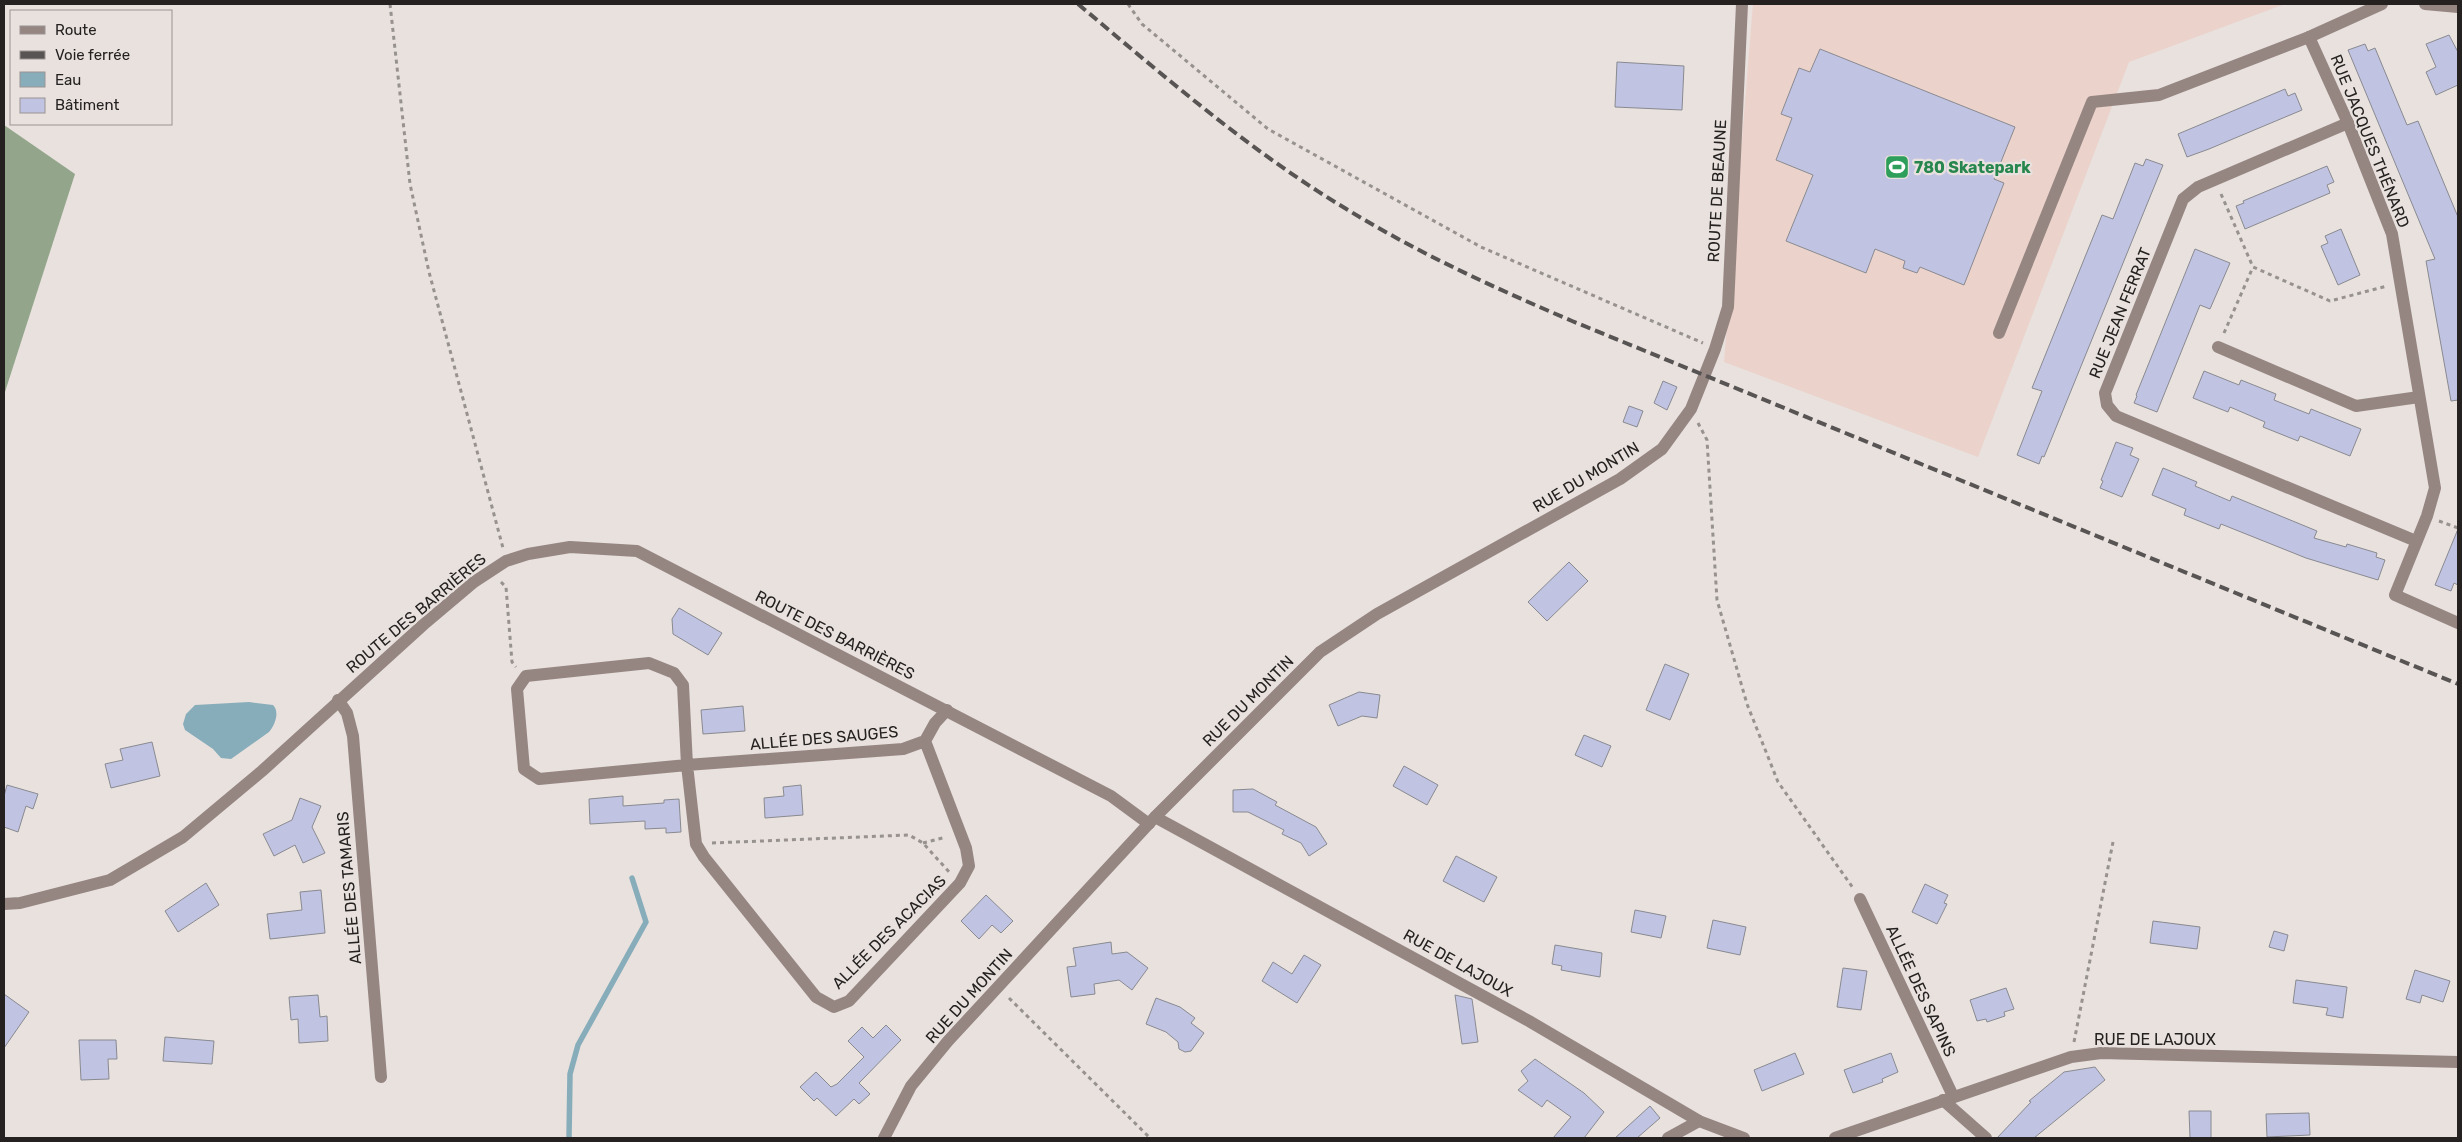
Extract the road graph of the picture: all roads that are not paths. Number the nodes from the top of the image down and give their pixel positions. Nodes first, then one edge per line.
1 (1742, 4) edge
2 (2382, 4) edge
3 (2425, 4) edge
4 (2458, 7) edge
5 (2309, 37) junction
6 (2348, 123) junction
7 (2000, 333) dead end
8 (2218, 348) road end
9 (1704, 375) joint
10 (2419, 397) junction
11 (2416, 541) junction
12 (2458, 623) edge
13 (338, 700) junction
14 (947, 710) junction
15 (925, 741) junction
16 (687, 765) junction
17 (1152, 820) junction
18 (1860, 899) road end
19 (4, 904) edge
20 (2458, 1062) edge
21 (381, 1077) dead end
22 (1948, 1098) junction
23 (1699, 1121) junction
24 (884, 1138) edge
25 (1668, 1138) edge
26 (1744, 1138) edge
27 (1835, 1138) edge
28 (1986, 1138) edge

1 - 9 street, ROUTE DE BEAUNE
2 - 5 street
3 - 4 street
5 - 6 street, RUE JACQUES THÉNARD
5 - 7 street
6 - 10 street, RUE JACQUES THÉNARD
6 - 11 street, RUE JEAN FERRAT
8 - 10 street
9 - 17 street, RUE DU MONTIN
10 - 11 street, RUE JACQUES THÉNARD
11 - 12 street, RUE JACQUES THÉNARD
13 - 14 street, ROUTE DES BARRIÈRES
13 - 19 street, ROUTE DES BARRIÈRES
13 - 21 street, ALLÉE DES TAMARIS
14 - 15 street
14 - 17 street, ROUTE DES BARRIÈRES
15 - 16 street, ALLÉE DES SAUGES
15 - 16 street, ALLÉE DES ACACIAS
16 - 16 street, ALLÉE DES SAUGES
17 - 23 street, RUE DE LAJOUX
17 - 24 street, RUE DU MONTIN
18 - 22 street, ALLÉE DES SAPINS
20 - 22 street, RUE DE LAJOUX
22 - 27 street, RUE DE LAJOUX
22 - 28 street
23 - 25 street
23 - 26 street, RUE DE LAJOUX

